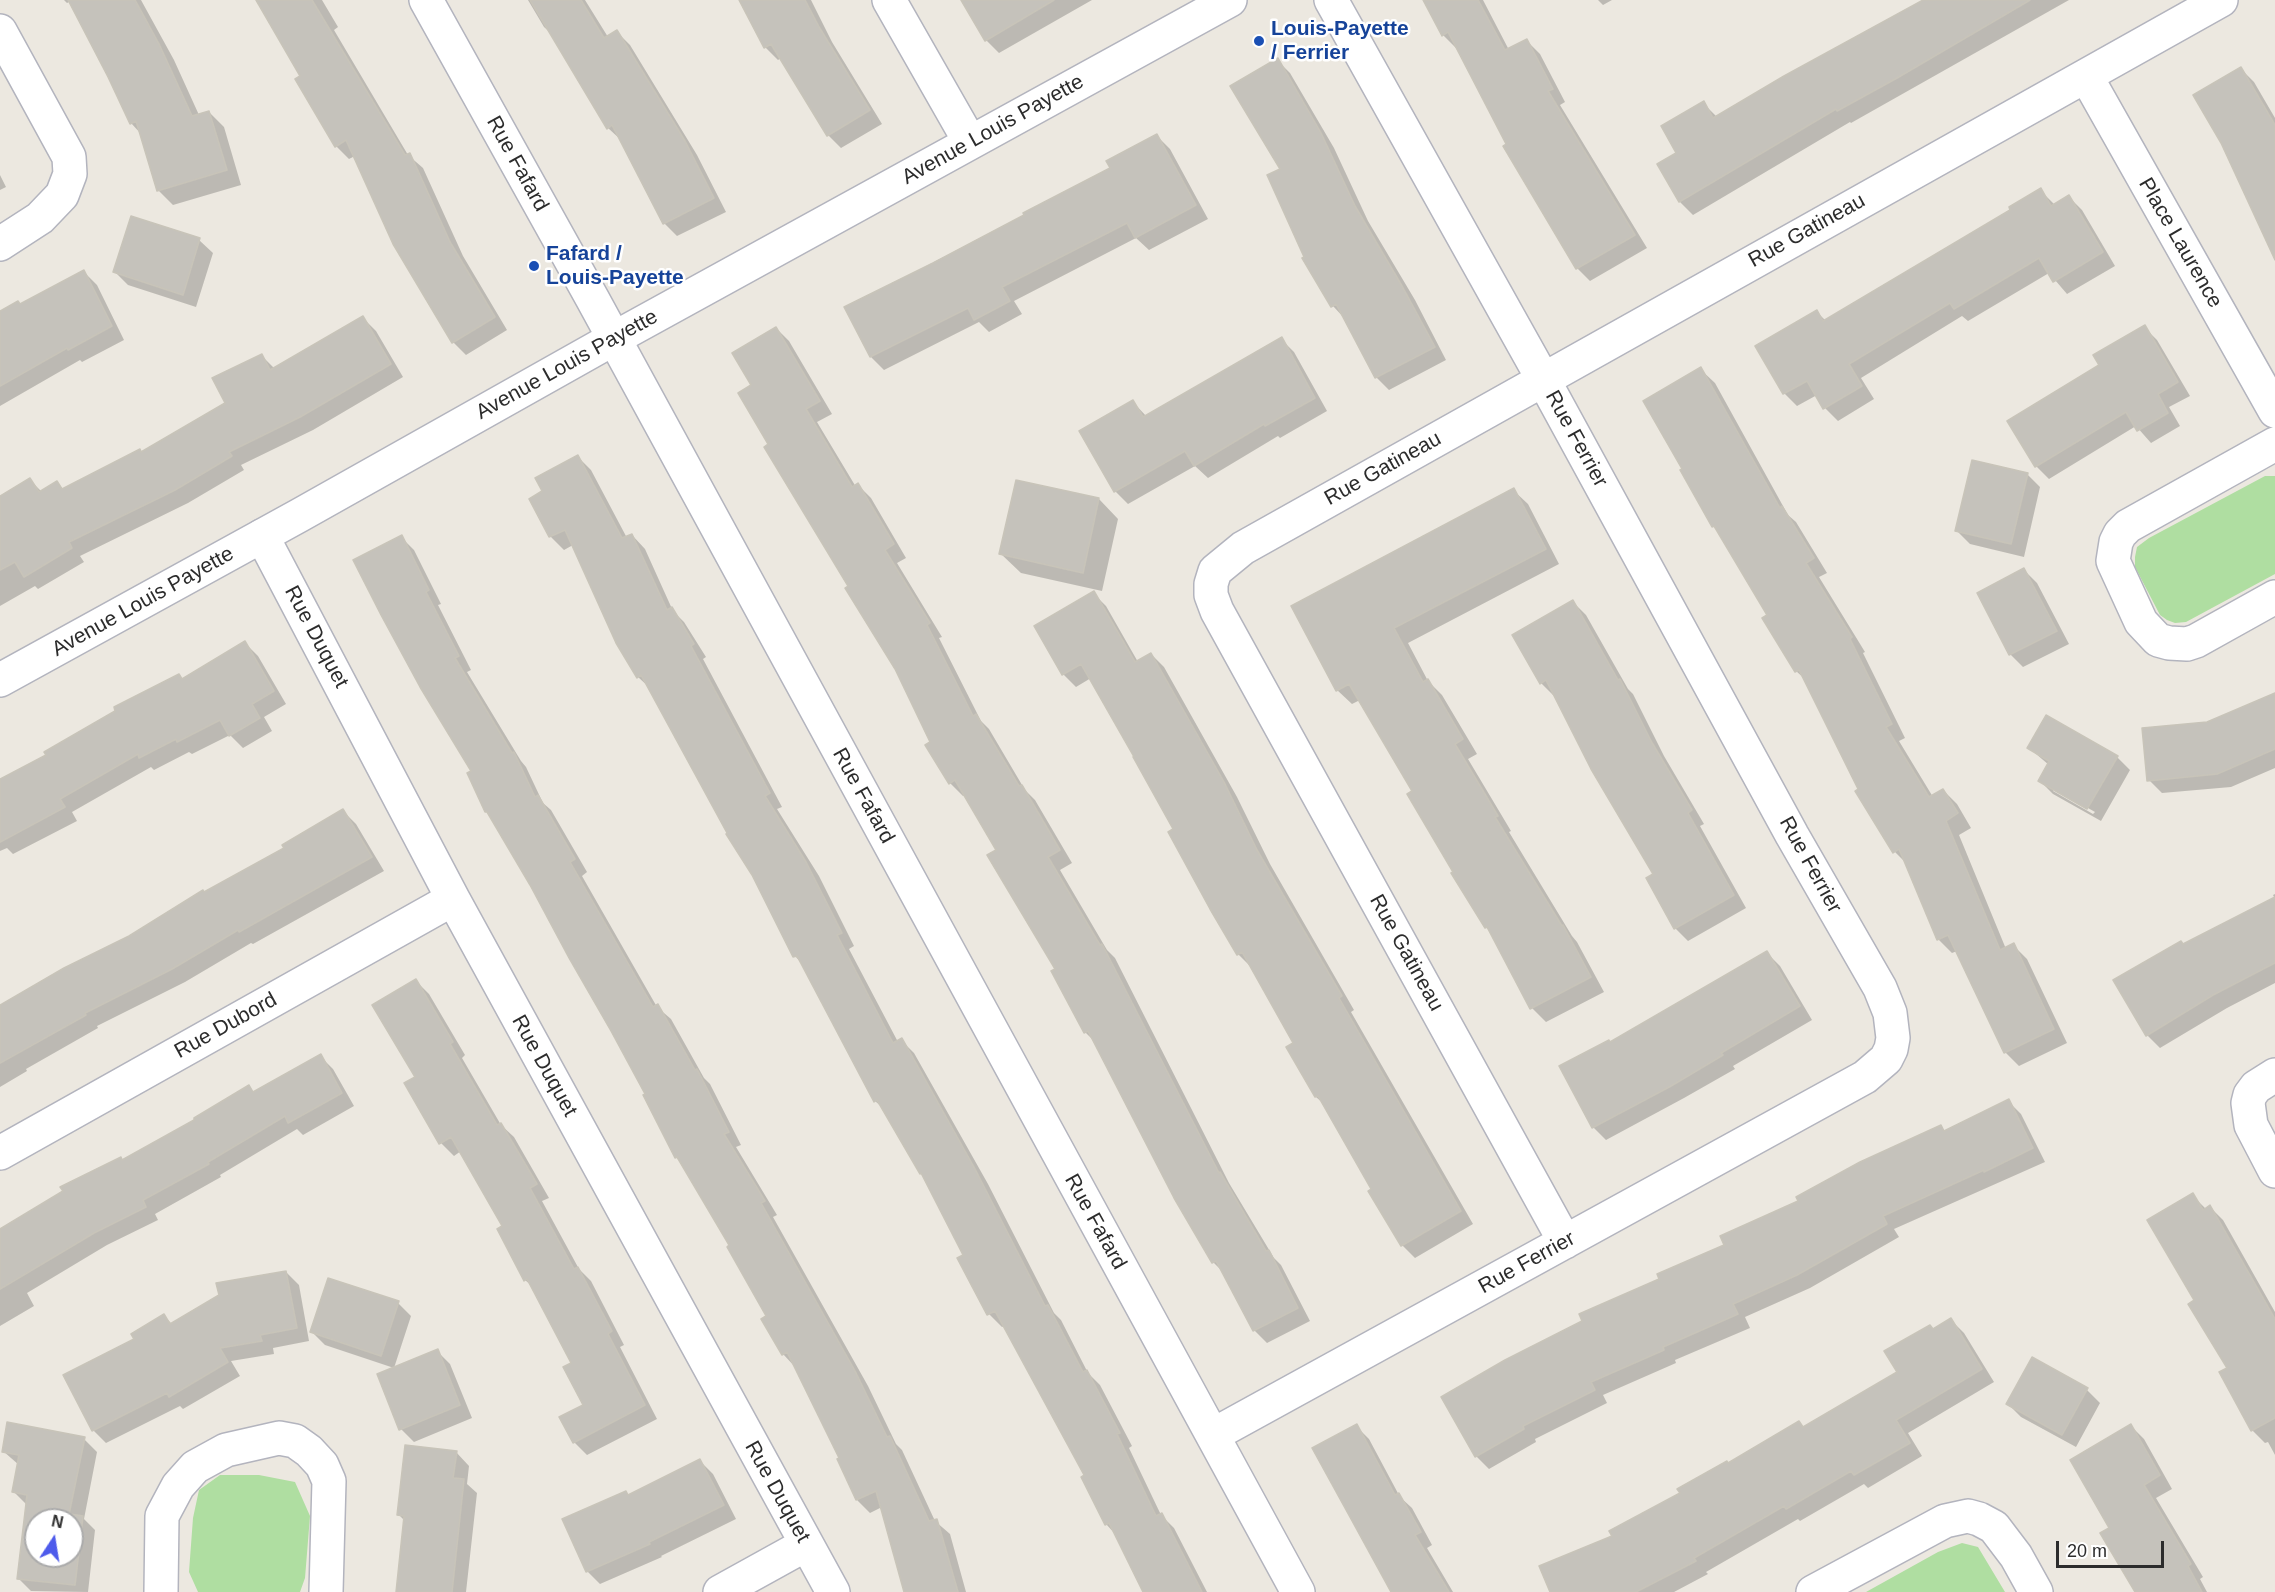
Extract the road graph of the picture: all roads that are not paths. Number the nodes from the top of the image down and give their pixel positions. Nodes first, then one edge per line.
1 (426, 0) edge
2 (889, 0) edge
3 (1230, 0) edge
4 (1331, 0) edge
5 (2221, 0) edge
6 (0, 31) edge
7 (2086, 76) junction
8 (970, 142) junction
9 (0, 244) edge
10 (613, 339) junction
11 (1543, 379) junction
12 (2275, 411) edge
13 (2275, 444) edge
14 (262, 536) junction
15 (2275, 597) edge
16 (0, 680) edge
17 (453, 899) junction
18 (2275, 1076) edge
19 (0, 1153) edge
20 (2275, 1171) edge
21 (1565, 1242) junction
22 (1213, 1435) junction
23 (806, 1545) junction
24 (161, 1592) edge
25 (326, 1592) edge
26 (720, 1592) edge
27 (833, 1592) edge
28 (1298, 1592) edge
29 (1813, 1592) edge
30 (2036, 1592) edge

1 - 10 street, Rue Fafard
2 - 8 street
3 - 8 street, Avenue Louis Payette
4 - 11 street, Rue Ferrier
5 - 7 street, Rue Gatineau
6 - 9 street
7 - 11 street, Rue Gatineau
7 - 12 street, Place Laurence
8 - 10 street, Avenue Louis Payette
10 - 14 street, Avenue Louis Payette
10 - 22 street, Rue Fafard
11 - 21 street, Rue Ferrier
11 - 21 street, Rue Gatineau
13 - 15 street
14 - 16 street, Avenue Louis Payette
14 - 17 street, Rue Duquet
17 - 19 street, Rue Dubord
17 - 23 street, Rue Duquet
18 - 20 street
21 - 22 street, Rue Ferrier
22 - 28 street, Rue Fafard
23 - 26 street
23 - 27 street, Rue Duquet
24 - 25 street
29 - 30 street

